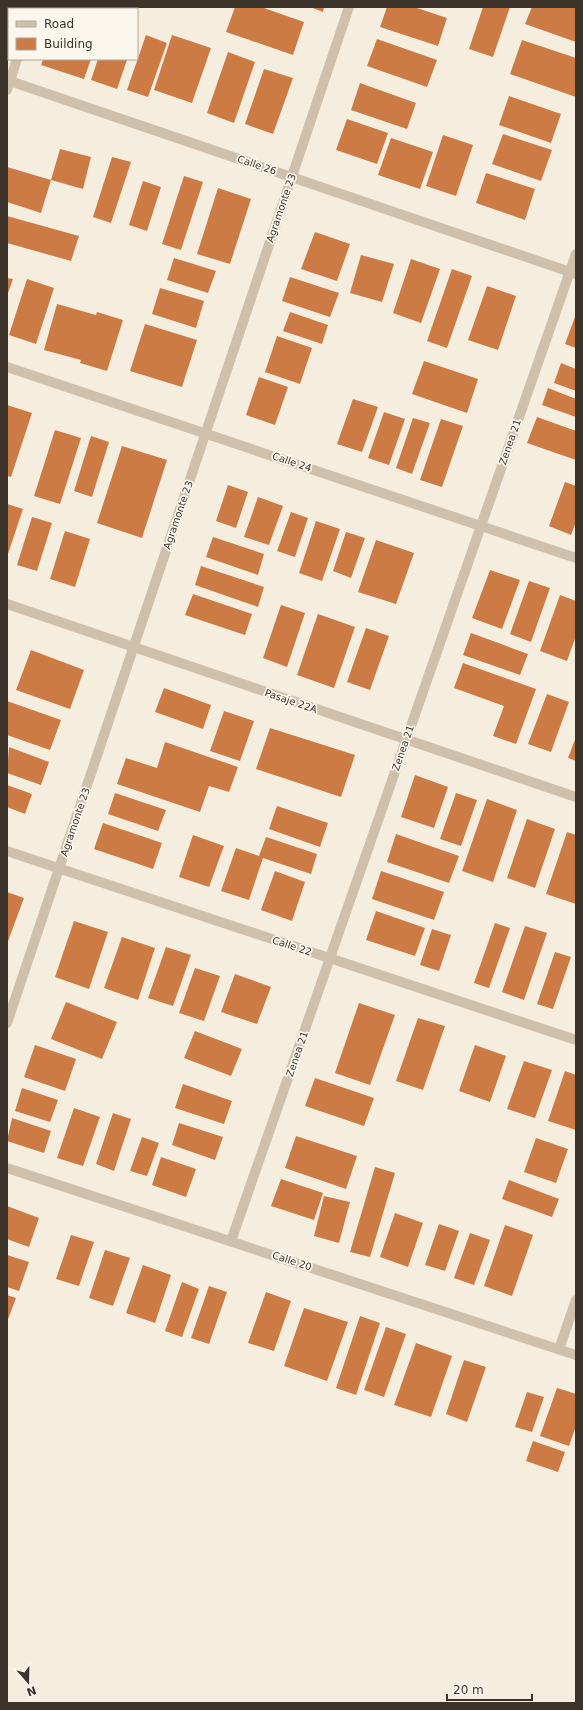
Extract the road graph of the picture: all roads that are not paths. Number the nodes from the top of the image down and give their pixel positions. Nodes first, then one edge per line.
1 (349, 7) edge
2 (17, 60) edge
3 (8, 83) edge
4 (292, 177) junction
5 (576, 254) edge
6 (573, 273) edge
7 (7, 367) edge
8 (206, 434) junction
9 (481, 526) junction
10 (576, 558) edge
11 (7, 604) edge
12 (134, 647) junction
13 (406, 740) junction
14 (576, 797) edge
15 (7, 851) edge
16 (59, 869) junction
17 (330, 958) junction
18 (7, 1023) edge
19 (576, 1040) edge
20 (7, 1168) edge
21 (231, 1241) junction
22 (576, 1300) edge
23 (558, 1350) junction
24 (576, 1356) edge

1 - 4 street, Agramonte 23
2 - 3 street
3 - 4 street, Calle 26
4 - 6 street, Calle 26
4 - 8 street, Agramonte 23
5 - 6 street, Zenea 21
6 - 9 street, Zenea 21
7 - 8 street, Calle 24
8 - 9 street, Calle 24
8 - 12 street, Agramonte 23
9 - 10 street, Calle 24
9 - 13 street, Zenea 21
11 - 12 street, Pasaje 22A
12 - 13 street, Pasaje 22A
12 - 16 street, Agramonte 23
13 - 14 street, Pasaje 22A
13 - 17 street, Zenea 21
15 - 16 street, Calle 22
16 - 17 street, Calle 22
16 - 18 street, Agramonte 23
17 - 19 street, Calle 22
17 - 21 street, Zenea 21
20 - 21 street, Calle 20
21 - 23 street, Calle 20
22 - 23 street
23 - 24 street, Calle 20

